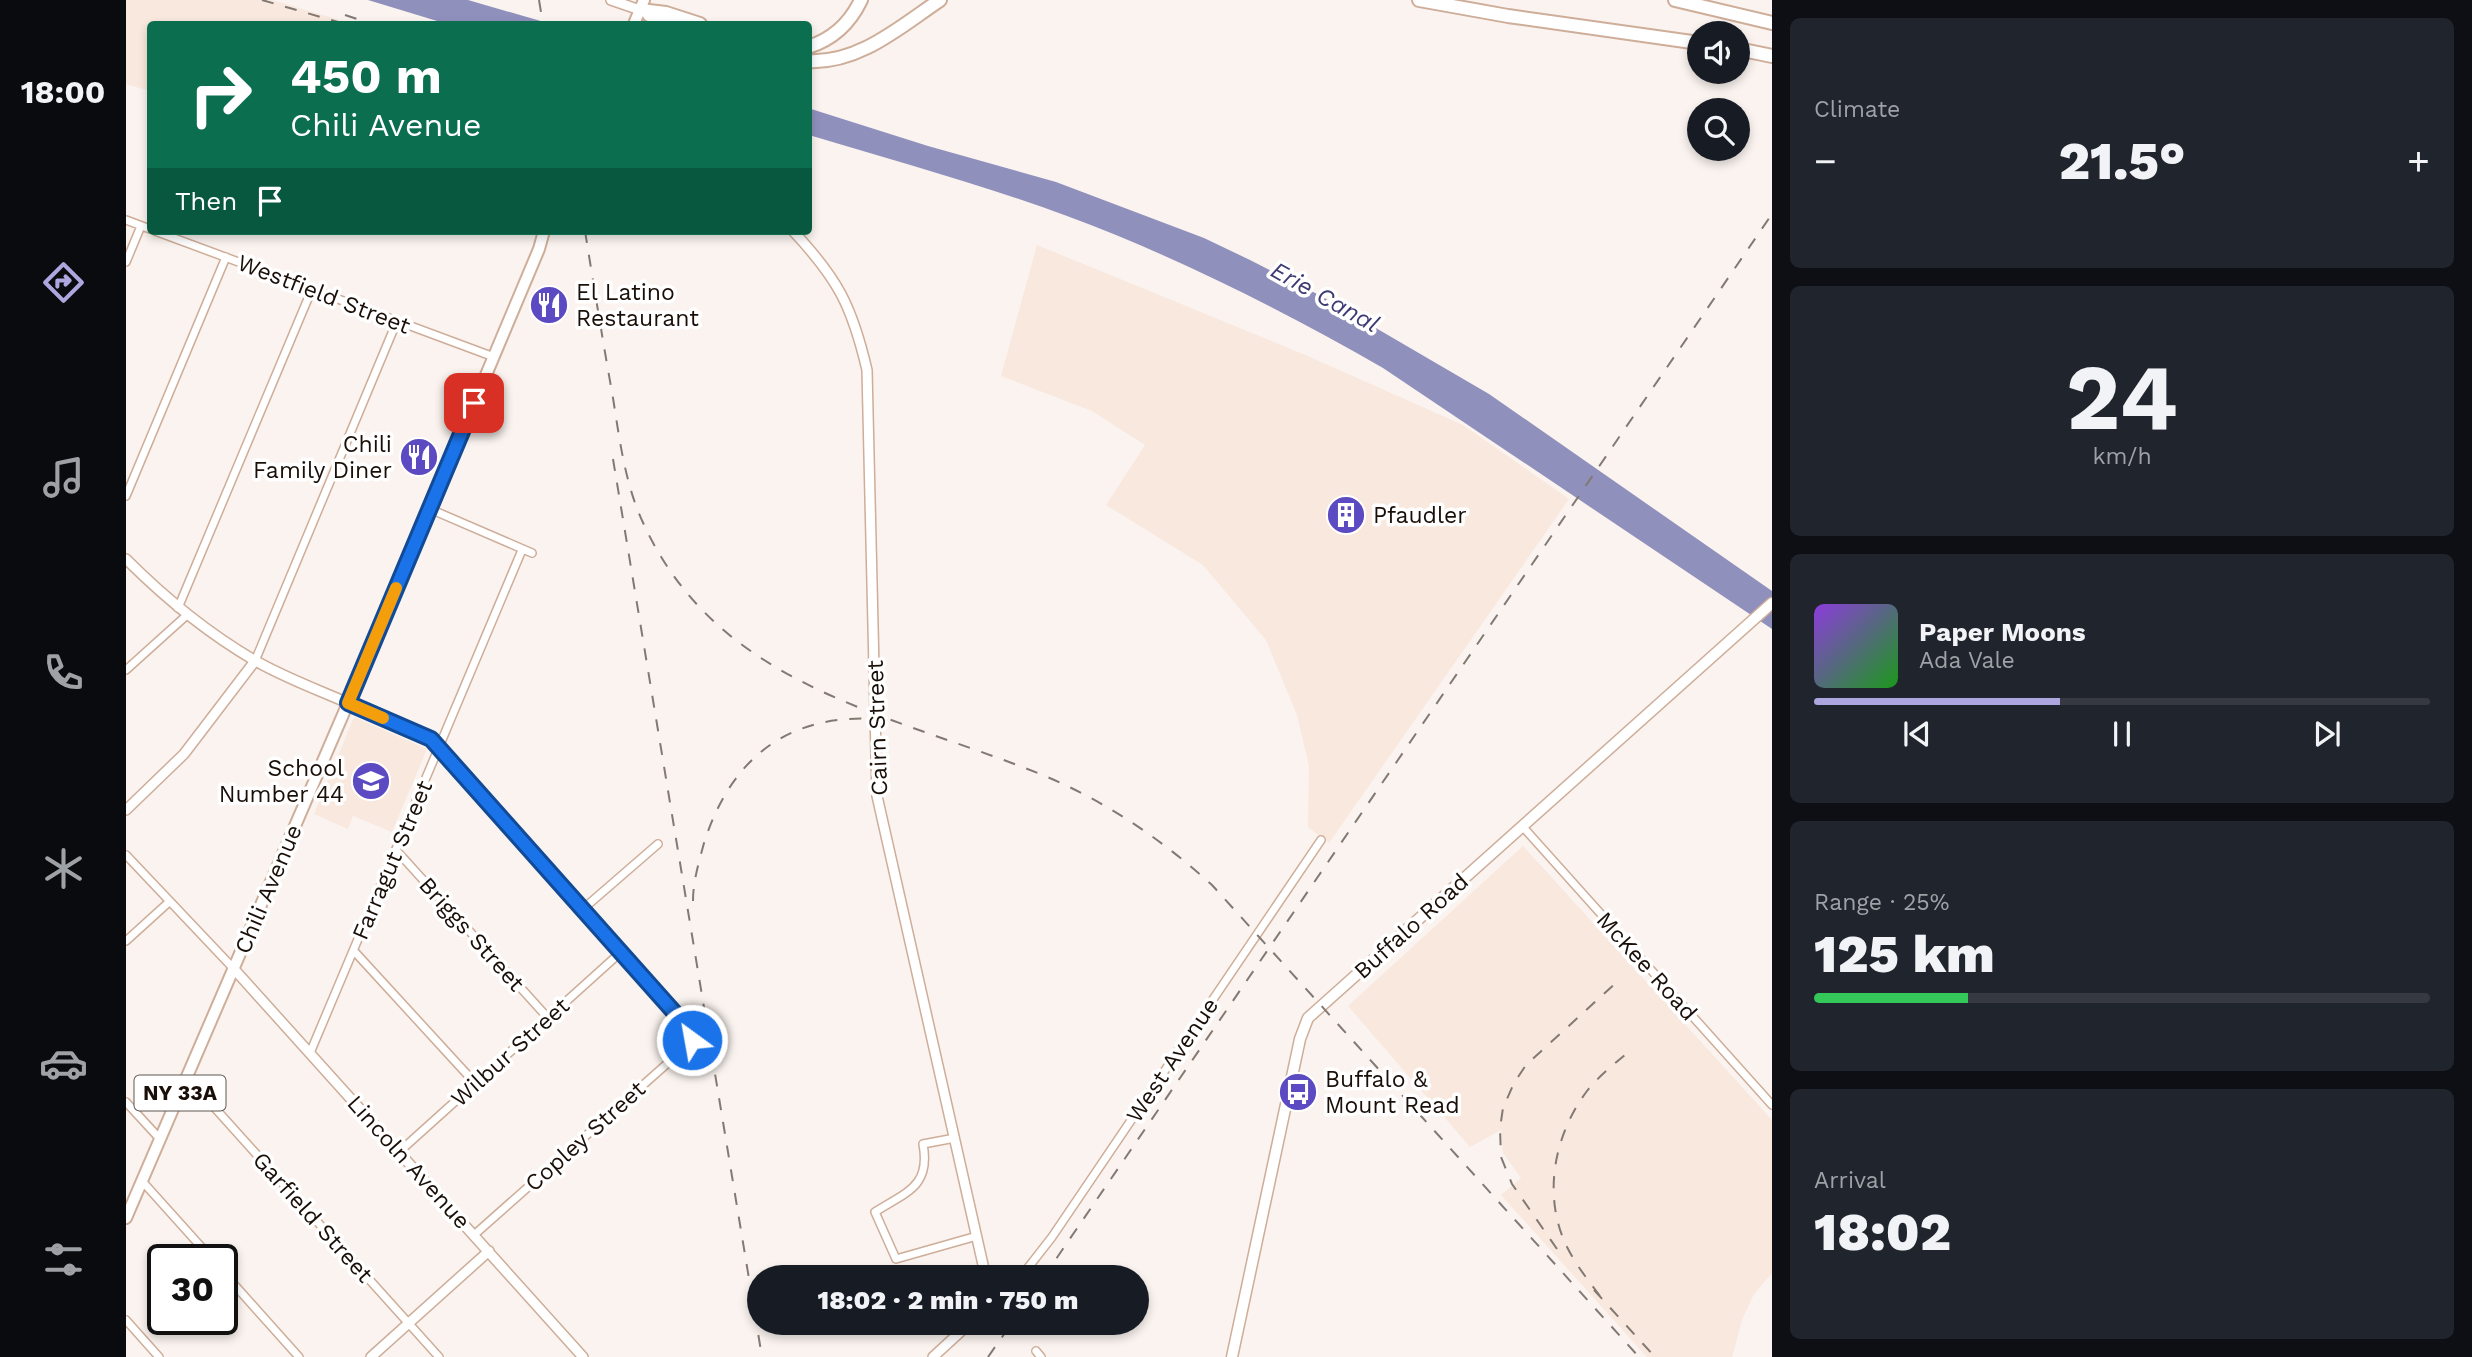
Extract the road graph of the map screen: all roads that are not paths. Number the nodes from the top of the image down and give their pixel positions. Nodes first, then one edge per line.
1 (611, 0) edge
2 (861, 0) edge
3 (940, 0) edge
4 (1419, 0) edge
5 (1675, 0) edge
6 (642, 5) edge
7 (666, 21) edge
8 (690, 21) edge
9 (1772, 23) edge
10 (1687, 41) edge
11 (812, 46) edge
12 (1750, 51) edge
13 (1772, 56) edge
14 (812, 61) edge
15 (126, 220) edge
16 (141, 226) junction
17 (147, 228) edge
18 (167, 235) edge
19 (543, 235) edge
20 (548, 235) edge
21 (797, 235) edge
22 (539, 249) junction
23 (226, 257) junction
24 (126, 262) edge
25 (312, 289) junction
26 (397, 321) junction
27 (494, 357) junction
28 (126, 496) edge
29 (430, 509) junction
30 (522, 550) junction
31 (533, 553) dead end
32 (126, 559) edge
33 (1772, 603) edge
34 (178, 608) junction
35 (187, 615) junction
36 (255, 661) junction
37 (126, 670) edge
38 (348, 703) junction
39 (439, 748) junction
40 (126, 810) edge
41 (1522, 827) junction
42 (1321, 840) dead end
43 (658, 844) dead end
44 (396, 850) junction
45 (126, 855) edge
46 (169, 902) junction
47 (583, 909) junction
48 (126, 941) edge
49 (354, 951) junction
50 (621, 952) junction
51 (234, 969) junction
52 (548, 1018) junction
53 (310, 1053) junction
54 (187, 1077) junction
55 (475, 1083) junction
56 (126, 1102) edge
57 (1772, 1105) edge
58 (955, 1138) junction
59 (160, 1139) junction
60 (399, 1152) junction
61 (142, 1181) junction
62 (126, 1218) edge
63 (474, 1235) junction
64 (977, 1237) junction
65 (199, 1244) edge
66 (489, 1251) junction
67 (983, 1265) edge
68 (1030, 1265) edge
69 (238, 1289) edge
70 (126, 1321) edge
71 (409, 1323) junction
72 (957, 1335) edge
73 (159, 1357) edge
74 (299, 1357) edge
75 (372, 1357) edge
76 (439, 1357) edge
77 (583, 1357) edge
78 (933, 1357) edge
79 (1232, 1357) edge

1 - 6 street
2 - 11 highway
3 - 14 highway
4 - 10 highway
5 - 9 highway
6 - 7 highway
6 - 8 highway
12 - 13 highway
15 - 16 street, Westfield Street
16 - 17 street, Westfield Street
16 - 24 street
18 - 23 street, Westfield Street
19 - 22 main road, Chili Avenue / NY 33A
20 - 22 main road, Chili Avenue / NY 33A
21 - 58 street, Cairn Street
22 - 27 main road, Chili Avenue / NY 33A
23 - 25 street, Westfield Street
23 - 28 street
25 - 26 street, Westfield Street
25 - 34 street
26 - 27 street, Westfield Street
26 - 36 street
27 - 29 main road, Chili Avenue / NY 33A
29 - 30 street
29 - 38 main road, Chili Avenue / NY 33A
30 - 31 street
30 - 39 street, Farragut Street
32 - 34 street
33 - 41 main road, Buffalo Road
34 - 35 street
35 - 36 street
35 - 37 street
36 - 38 street
36 - 40 street
38 - 39 street
38 - 51 main road, Chili Avenue / NY 33A
39 - 44 street, Farragut Street
39 - 47 street
41 - 57 street, McKee Road
41 - 79 main road, Buffalo Road
42 - 68 street, West Avenue
43 - 47 street
44 - 49 street, Farragut Street
44 - 52 street, Briggs Street
45 - 46 street
46 - 48 street
46 - 51 street
47 - 50 street
49 - 53 street, Farragut Street
49 - 55 street
50 - 52 street, Wilbur Street
50 - 63 street, Copley Street
51 - 53 street, Lincoln Avenue
51 - 54 main road, Chili Avenue / NY 33A
52 - 55 street, Wilbur Street
53 - 60 street, Lincoln Avenue
54 - 59 main road, Chili Avenue / NY 33A
54 - 71 street, Garfield Street
55 - 60 street, Wilbur Street
56 - 59 street
58 - 64 street, Cairn Street
58 - 64 street
59 - 61 main road, Chili Avenue / NY 33A
60 - 63 street, Lincoln Avenue
61 - 62 main road, Chili Avenue / NY 33A
61 - 65 street
63 - 66 street, Lincoln Avenue
64 - 67 street, Cairn Street
66 - 71 street
66 - 77 street, Lincoln Avenue
69 - 74 street
70 - 73 street
71 - 75 street
71 - 76 street, Garfield Street
72 - 78 street

